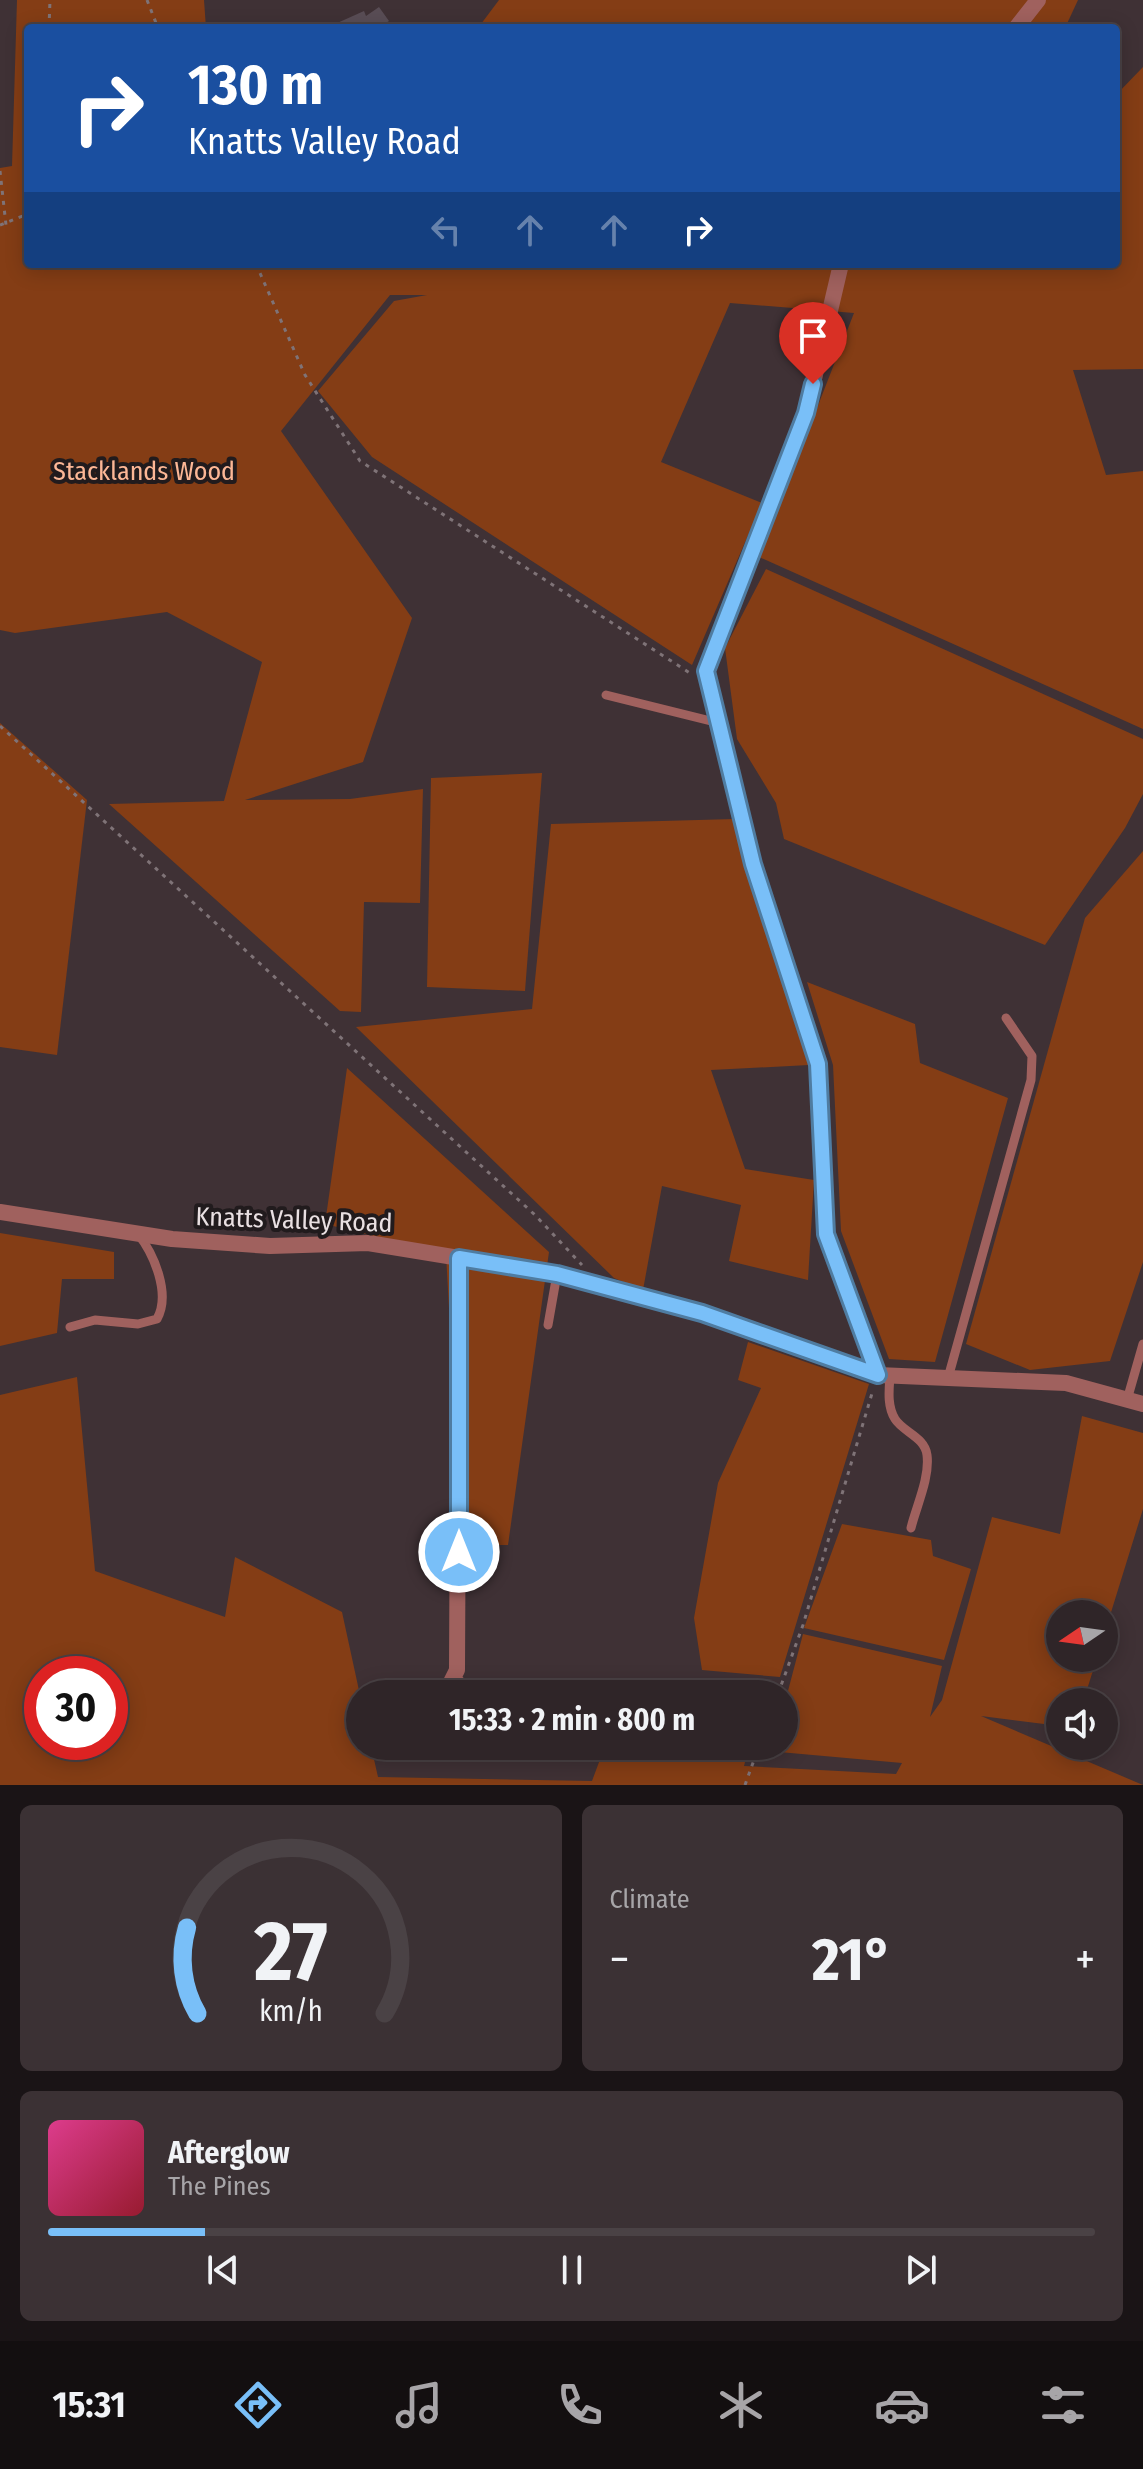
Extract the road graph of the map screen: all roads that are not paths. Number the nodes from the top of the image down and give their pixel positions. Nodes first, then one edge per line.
1 (1038, 0) edge
2 (1019, 24) edge
3 (840, 268) edge
4 (606, 695) dead end
5 (719, 723) junction
6 (1006, 1018) dead end
7 (0, 1212) edge
8 (138, 1234) junction
9 (459, 1258) junction
10 (557, 1274) junction
11 (548, 1325) dead end
12 (70, 1327) dead end
13 (1143, 1344) edge
14 (884, 1376) junction
15 (948, 1378) junction
16 (1135, 1402) edge
17 (911, 1528) dead end
18 (454, 1675) junction
19 (452, 1680) edge
20 (459, 1680) edge

1 - 2 street
3 - 5 street
4 - 5 lane
5 - 14 street
6 - 15 lane
7 - 8 street, Knatts Valley Road
8 - 9 street, Knatts Valley Road
8 - 12 lane
9 - 10 street, Knatts Valley Road
9 - 18 street
10 - 11 lane
10 - 14 street, Knatts Valley Road
13 - 16 lane
14 - 15 street, Knatts Valley Road
14 - 17 lane
15 - 16 street, Knatts Valley Road
18 - 19 street
18 - 20 lane

